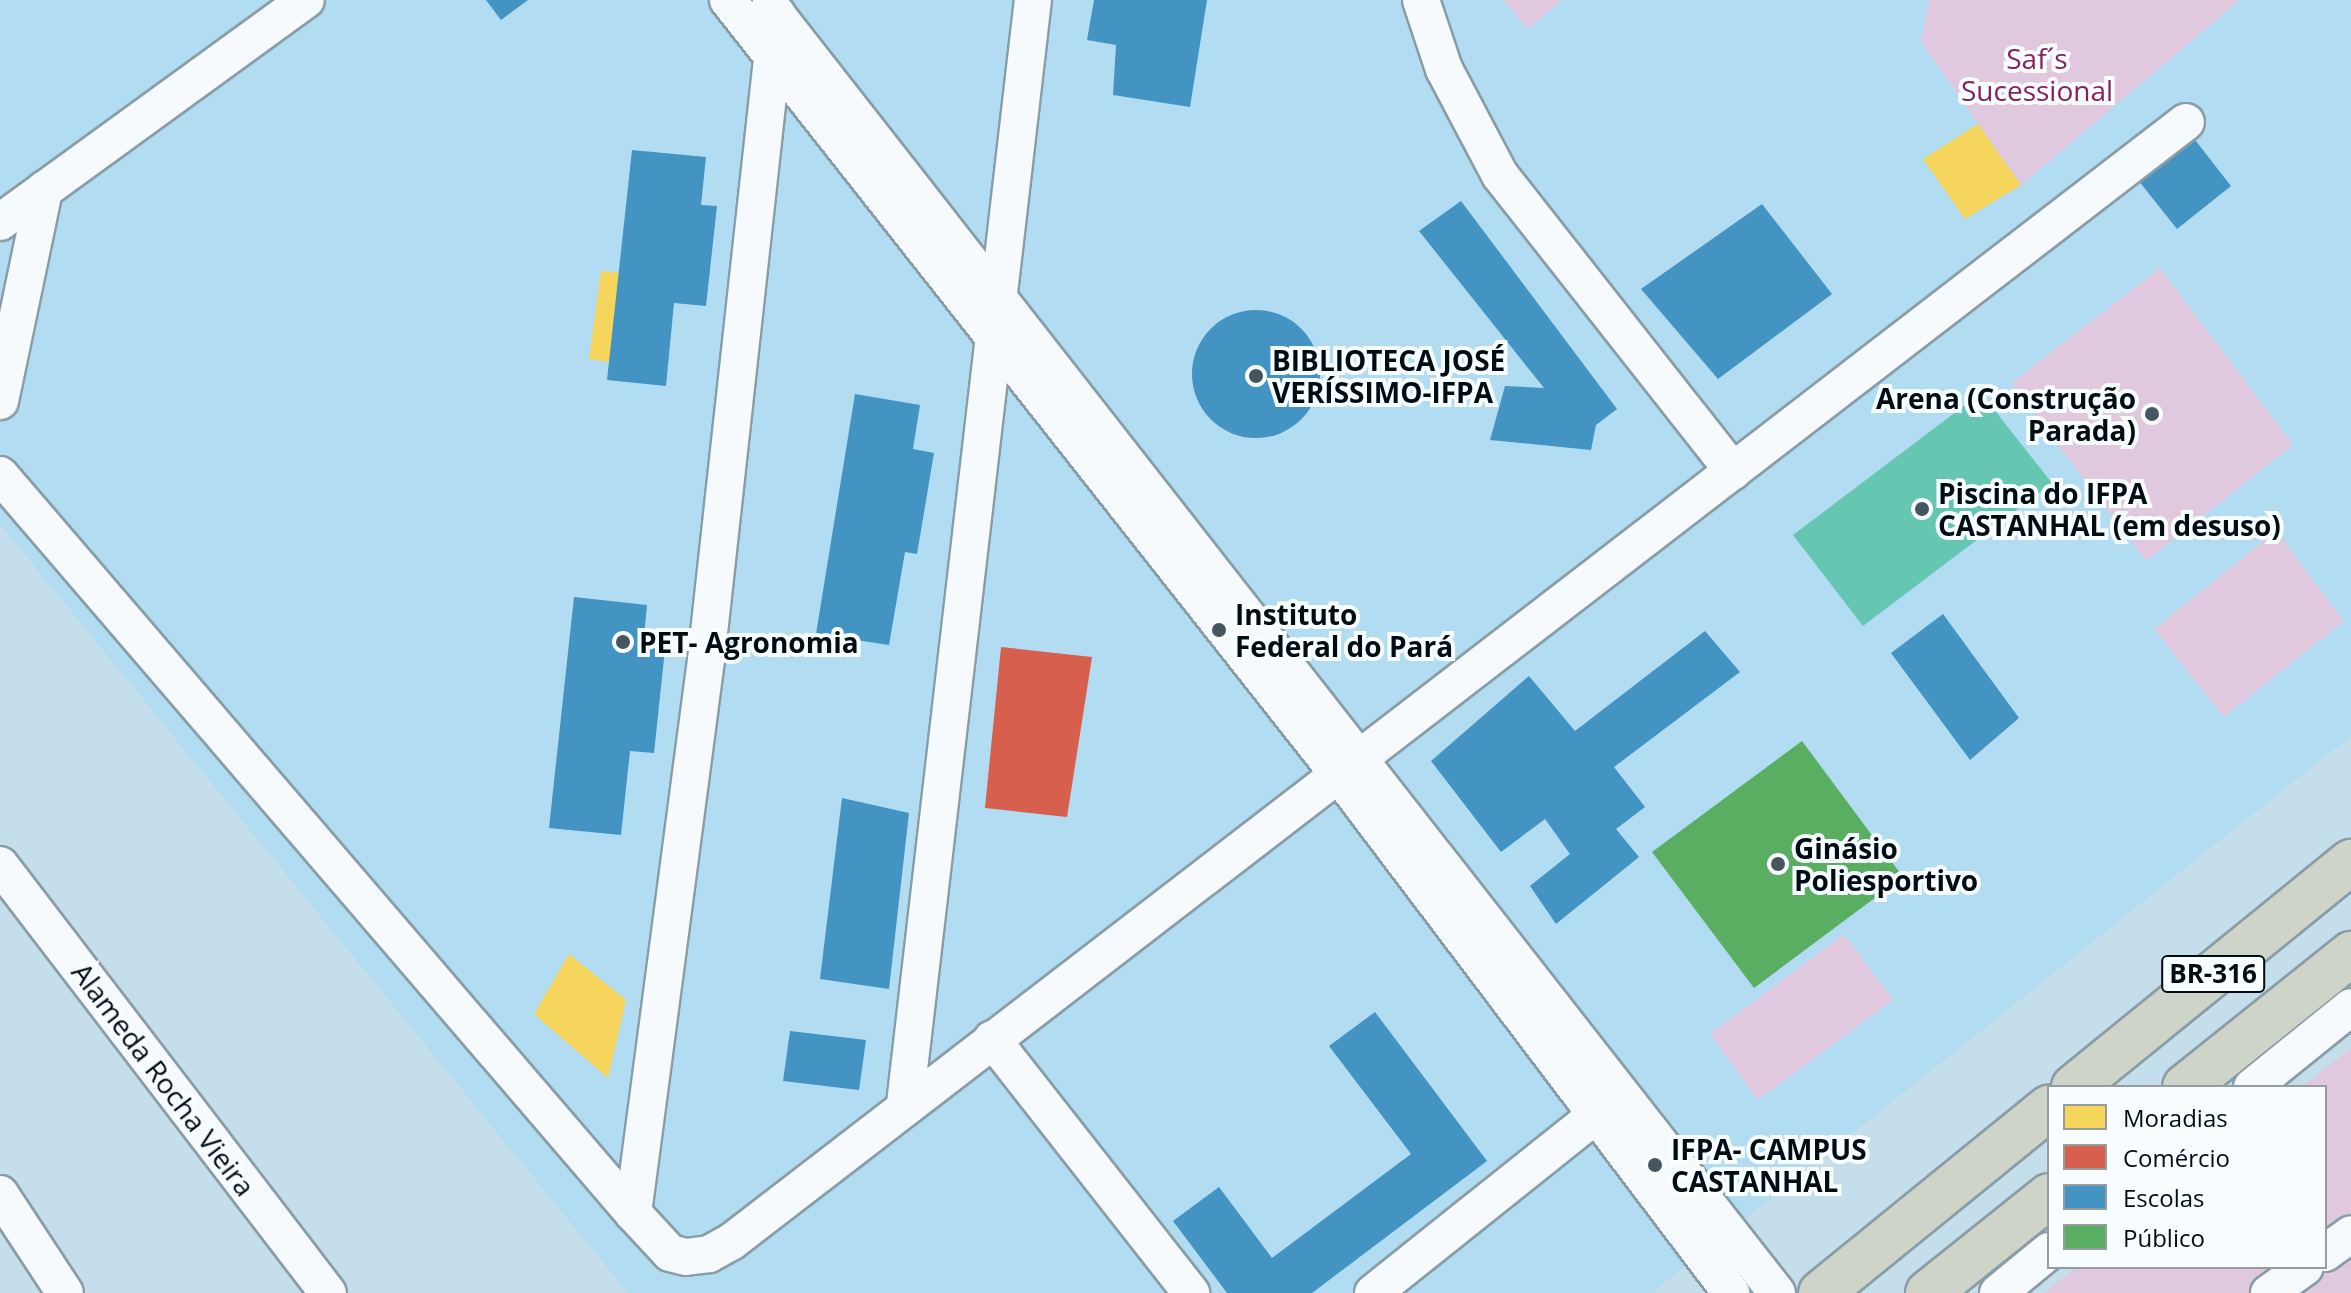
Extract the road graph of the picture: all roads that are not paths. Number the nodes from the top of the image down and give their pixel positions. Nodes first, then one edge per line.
1 (306, 0) edge
2 (728, 0) edge
3 (1033, 0) edge
4 (1421, 0) edge
5 (771, 7) edge
6 (772, 57) junction
7 (2186, 122) dead end
8 (44, 190) junction
9 (0, 222) edge
10 (997, 291) junction
11 (993, 337) junction
12 (0, 401) edge
13 (1733, 471) junction
14 (0, 475) edge
15 (1350, 768) junction
16 (2351, 862) edge
17 (0, 865) edge
18 (2351, 954) edge
19 (2351, 1007) edge
20 (992, 1039) junction
21 (2076, 1085) edge
22 (2187, 1085) edge
23 (2254, 1085) edge
24 (905, 1104) junction
25 (1610, 1104) junction
26 (2047, 1110) edge
27 (0, 1194) edge
28 (2047, 1198) edge
29 (633, 1213) junction
30 (2351, 1234) edge
31 (2327, 1252) edge
32 (2047, 1253) edge
33 (2302, 1269) edge
34 (65, 1293) edge
35 (328, 1293) edge
36 (1191, 1293) edge
37 (1373, 1293) edge
38 (1731, 1293) edge
39 (1777, 1293) edge
40 (1821, 1293) edge
41 (1928, 1293) edge
42 (1998, 1293) edge
43 (2269, 1293) edge

1 - 8 street
2 - 6 street
3 - 10 street
4 - 13 street
5 - 6 street
5 - 10 street
6 - 11 street
6 - 29 street
7 - 13 street
8 - 9 street
8 - 12 street
10 - 11 street
10 - 15 street
11 - 15 street
11 - 24 street
13 - 15 street
14 - 29 street
15 - 20 street
15 - 25 street
16 - 21 highway, BR-316
17 - 35 street, Alameda Rocha Vieira
18 - 22 highway, BR-316
19 - 23 street
20 - 24 street
20 - 36 street
24 - 29 street
25 - 37 street
25 - 38 street
25 - 39 street
26 - 40 highway
27 - 34 street
28 - 41 highway
30 - 31 street
32 - 42 street
33 - 43 street

